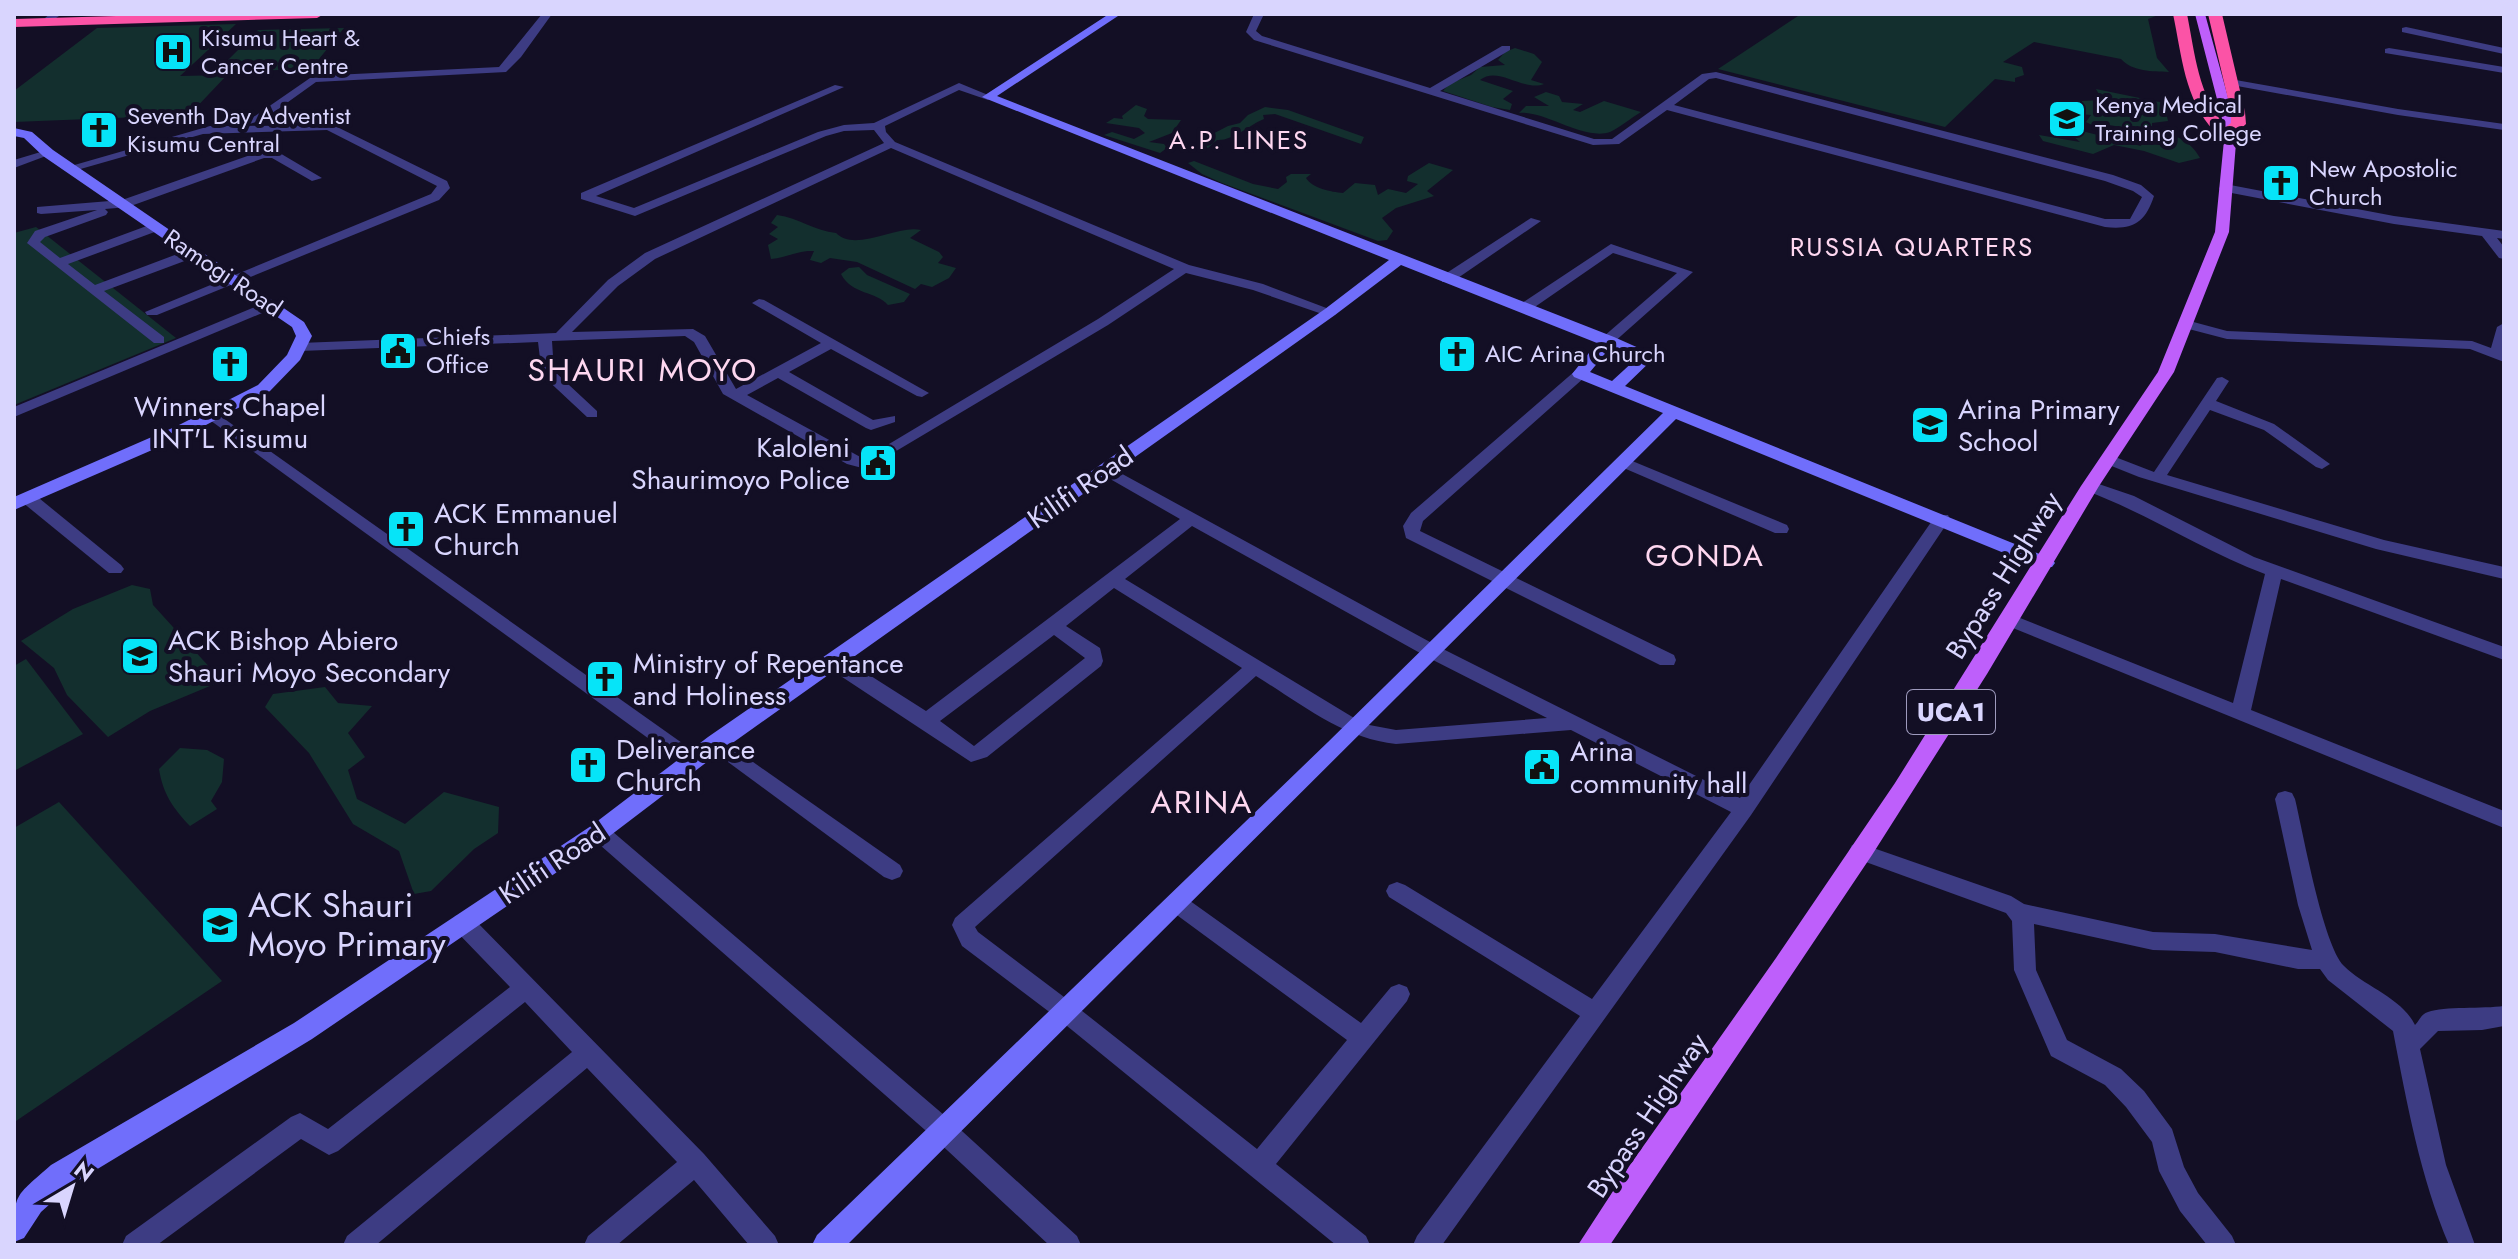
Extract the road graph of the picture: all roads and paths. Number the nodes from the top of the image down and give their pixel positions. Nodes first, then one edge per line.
1 (178, 14) edge
2 (317, 14) edge
3 (547, 14) edge
4 (1116, 14) edge
5 (1259, 14) edge
6 (2180, 14) edge
7 (2189, 14) edge
8 (2200, 14) edge
9 (2215, 14) edge
10 (54, 16) edge
11 (14, 22) edge
12 (2406, 30) dead end
13 (1506, 48) dead end
14 (2389, 51) dead end
15 (2504, 51) edge
16 (2504, 70) edge
17 (839, 87) dead end
18 (2226, 89) junction
19 (1431, 92) junction
20 (988, 97) junction
21 (1666, 106) junction
22 (878, 126) junction
23 (2504, 127) edge
24 (202, 131) junction
25 (14, 132) edge
26 (2226, 135) junction
27 (891, 144) junction
28 (48, 153) junction
29 (14, 164) edge
30 (70, 168) junction
31 (316, 178) dead end
32 (2225, 188) junction
33 (124, 204) junction
34 (41, 210) dead end
35 (1535, 221) dead end
36 (156, 227) junction
37 (2487, 234) junction
38 (2504, 235) edge
39 (193, 253) junction
40 (2504, 255) edge
41 (1397, 261) junction
42 (58, 263) junction
43 (1184, 268) junction
44 (232, 279) junction
45 (1447, 279) junction
46 (93, 290) junction
47 (759, 303) dead end
48 (269, 305) junction
49 (1524, 308) junction
50 (152, 312) dead end
51 (1330, 312) junction
52 (2186, 324) junction
53 (552, 337) junction
54 (159, 340) dead end
55 (1608, 340) junction
56 (831, 343) junction
57 (2501, 345) edge
58 (300, 347) junction
59 (778, 372) junction
60 (1580, 374) junction
61 (2222, 381) dead end
62 (1615, 387) junction
63 (922, 393) dead end
64 (735, 396) junction
65 (2209, 404) junction
66 (1674, 411) junction
67 (14, 412) edge
68 (592, 414) dead end
69 (212, 415) junction
70 (890, 419) dead end
71 (2110, 460) junction
72 (1625, 463) junction
73 (2322, 464) dead end
74 (1104, 469) junction
75 (2159, 476) junction
76 (2090, 486) junction
77 (21, 501) edge
78 (1191, 519) junction
79 (1942, 519) junction
80 (1781, 529) dead end
81 (2045, 563) junction
82 (115, 569) dead end
83 (2275, 570) junction
84 (2504, 573) edge
85 (1113, 580) junction
86 (1504, 581) junction
87 (2009, 620) junction
88 (1054, 626) junction
89 (1435, 653) junction
90 (2504, 654) edge
91 (1667, 660) dead end
92 (834, 662) junction
93 (1254, 668) junction
94 (2240, 714) junction
95 (927, 721) junction
96 (1573, 723) junction
97 (1357, 729) junction
98 (716, 743) junction
99 (692, 760) junction
100 (2285, 799) dead end
101 (1744, 809) junction
102 (2504, 820) edge
103 (599, 832) junction
104 (1859, 851) junction
105 (892, 871) dead end
106 (1397, 891) dead end
107 (1178, 904) junction
108 (2020, 912) junction
109 (463, 923) junction
110 (2326, 960) junction
111 (526, 988) junction
112 (1399, 994) dead end
113 (1064, 1010) junction
114 (1597, 1014) junction
115 (2504, 1016) edge
116 (1363, 1038) junction
117 (2407, 1045) junction
118 (589, 1052) junction
119 (942, 1129) junction
120 (695, 1163) junction
121 (1259, 1166) junction
122 (22, 1201) edge
123 (14, 1228) edge
124 (135, 1245) edge
125 (356, 1245) edge
126 (597, 1245) edge
127 (766, 1245) edge
128 (827, 1245) edge
129 (1068, 1245) edge
130 (1357, 1245) edge
131 (1426, 1245) edge
132 (1593, 1245) edge
133 (2223, 1245) edge
134 (2462, 1245) edge

1 - 10 highway
2 - 11 highway
3 - 24 street
4 - 20 street
5 - 19 street
6 - 26 highway
7 - 26 main road, Bypass Highway / UCA1
8 - 18 main road
9 - 18 highway
10 - 11 highway
12 - 15 street
13 - 19 street
14 - 16 street
17 - 22 street
18 - 23 street
18 - 26 highway
19 - 21 street
20 - 22 street
20 - 41 street
21 - 21 street
22 - 27 street
24 - 30 street
24 - 44 street
25 - 28 street, Ramogi Road
26 - 32 main road, Bypass Highway / UCA1
27 - 43 street
27 - 53 street
28 - 29 street
28 - 30 street, Ramogi Road
30 - 33 street, Ramogi Road
31 - 33 street
32 - 37 street
32 - 52 main road, Bypass Highway / UCA1
33 - 34 street
33 - 36 street, Ramogi Road
33 - 42 street
35 - 45 street
36 - 39 street, Ramogi Road
36 - 42 street
37 - 38 street
37 - 40 street
39 - 44 street, Ramogi Road
39 - 46 street
41 - 45 street
41 - 51 street, Kilifi Road
42 - 46 street
43 - 51 street
43 - 64 street
44 - 48 street, Ramogi Road
44 - 50 street
45 - 49 street
46 - 54 street
47 - 56 street
48 - 58 street, Ramogi Road
48 - 67 street
49 - 55 street
49 - 55 street
51 - 74 street, Kilifi Road
52 - 57 street
52 - 71 main road, Bypass Highway / UCA1
53 - 58 street
53 - 64 street
53 - 68 street
55 - 60 street
55 - 62 street
56 - 59 street
56 - 63 street
58 - 69 street, Ramogi Road
59 - 64 street
59 - 70 street
60 - 62 street
60 - 86 street
61 - 65 street
62 - 66 street
65 - 73 street
65 - 75 street
66 - 72 street
66 - 79 street
69 - 77 street, Ramogi Road
69 - 99 street
71 - 75 street
71 - 76 main road, Bypass Highway / UCA1
72 - 80 street
72 - 86 street
74 - 78 street
74 - 92 street, Kilifi Road
75 - 84 street
76 - 81 main road, Bypass Highway / UCA1
76 - 83 street
77 - 82 street
78 - 85 street
78 - 89 street
79 - 81 street
79 - 101 street
81 - 87 main road, Bypass Highway / UCA1
83 - 90 street
83 - 94 street
85 - 88 street
85 - 93 street
86 - 89 street
86 - 91 street
87 - 94 street
87 - 104 main road, Bypass Highway / UCA1
88 - 95 street
88 - 95 street
89 - 96 street
89 - 97 street
92 - 95 street
92 - 98 street, Kilifi Road
93 - 97 street
93 - 113 street
94 - 102 street
96 - 97 street
96 - 101 street
97 - 107 street
98 - 99 street, Kilifi Road
98 - 105 street
99 - 103 street, Kilifi Road
100 - 110 street
101 - 114 street
103 - 109 street, Kilifi Road
103 - 119 street
104 - 108 street
104 - 132 main road, Bypass Highway / UCA1
106 - 114 street
107 - 113 street
107 - 116 street
108 - 110 street
108 - 133 street
109 - 111 street
109 - 122 street, Kilifi Road
110 - 117 street
111 - 118 street
111 - 124 street
112 - 116 street
113 - 119 street
113 - 121 street
114 - 131 street
115 - 117 street
116 - 121 street
117 - 134 street
118 - 120 street
118 - 125 street
119 - 128 street
119 - 129 street
120 - 126 street
120 - 127 street
121 - 130 street
122 - 123 street, Kilifi Road

